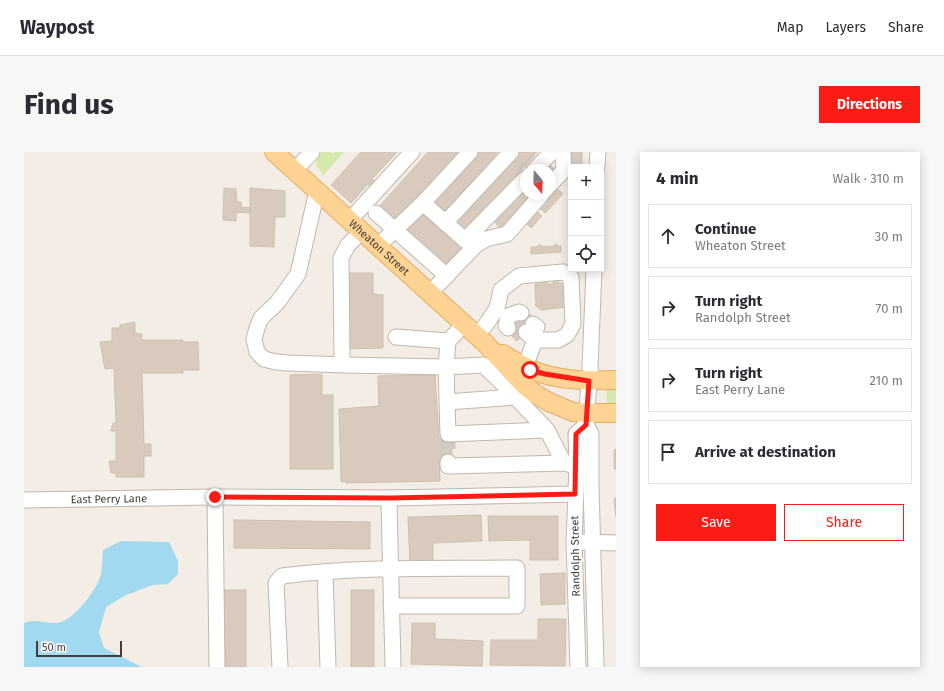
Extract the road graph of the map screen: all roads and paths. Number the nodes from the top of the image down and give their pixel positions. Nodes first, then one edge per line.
1 (274, 152) edge
2 (312, 152) edge
3 (412, 152) edge
4 (470, 152) edge
5 (511, 152) edge
6 (552, 152) edge
7 (563, 152) edge
8 (598, 152) edge
9 (540, 164) edge
10 (597, 164) edge
11 (294, 171) junction
12 (556, 179) edge
13 (520, 185) edge
14 (317, 191) junction
15 (537, 200) edge
16 (423, 203) junction
17 (376, 213) dead end
18 (445, 223) junction
19 (355, 226) junction
20 (395, 230) junction
21 (470, 243) junction
22 (378, 246) junction
23 (594, 272) edge
24 (447, 276) junction
25 (572, 289) junction
26 (430, 293) junction
27 (593, 300) junction
28 (474, 334) junction
29 (396, 337) dead end
30 (448, 341) junction
31 (346, 366) junction
32 (446, 367) junction
33 (525, 367) junction
34 (616, 380) edge
35 (589, 381) junction
36 (515, 397) junction
37 (447, 402) junction
38 (616, 412) edge
39 (589, 417) junction
40 (547, 430) junction
41 (448, 462) dead end
42 (570, 464) junction
43 (575, 494) junction
44 (215, 497) junction
45 (390, 498) junction
46 (24, 500) edge
47 (574, 542) junction
48 (593, 543) junction
49 (616, 543) edge
50 (390, 569) junction
51 (325, 572) junction
52 (391, 606) junction
53 (217, 667) edge
54 (280, 667) edge
55 (328, 667) edge
56 (393, 667) edge
57 (578, 667) edge
58 (596, 667) edge

1 - 11 main road, Wheaton Street
2 - 11 street
3 - 19 street
4 - 16 street
5 - 18 street
6 - 9 street
7 - 12 street
8 - 10 street
11 - 14 main road, Wheaton Street
13 - 21 street
14 - 19 main road, Wheaton Street
14 - 31 street
15 - 21 street
16 - 18 street
16 - 20 street
17 - 20 street
18 - 21 street
19 - 22 main road, Wheaton Street
19 - 31 street
20 - 22 street
20 - 24 street
21 - 24 street
22 - 26 main road, Wheaton Street
23 - 27 street, Randolph Street
24 - 26 street
25 - 27 street
25 - 28 street
25 - 33 street
26 - 28 main road, Wheaton Street
27 - 35 street, Randolph Street
28 - 30 street
28 - 33 main road, Wheaton Street
28 - 39 main road, Wheaton Street
29 - 30 street
30 - 32 street
31 - 32 street
32 - 36 street
32 - 37 street
33 - 35 main road, Wheaton Street
34 - 35 main road, Wheaton Street
35 - 39 street, Randolph Street
36 - 37 street
36 - 40 street
37 - 40 street
38 - 39 main road, Wheaton Street
39 - 42 street, Randolph Street
39 - 48 street, Randolph Street
40 - 42 street
41 - 42 street
42 - 43 street, Randolph Street
43 - 45 street
43 - 47 street, Randolph Street
44 - 45 street
44 - 46 street, East Perry Lane
44 - 53 street
45 - 50 street
47 - 48 street
47 - 57 street, Randolph Street
48 - 49 street
48 - 58 street, Randolph Street
50 - 51 street
50 - 52 street
50 - 52 street
51 - 54 street
51 - 55 street
52 - 56 street

